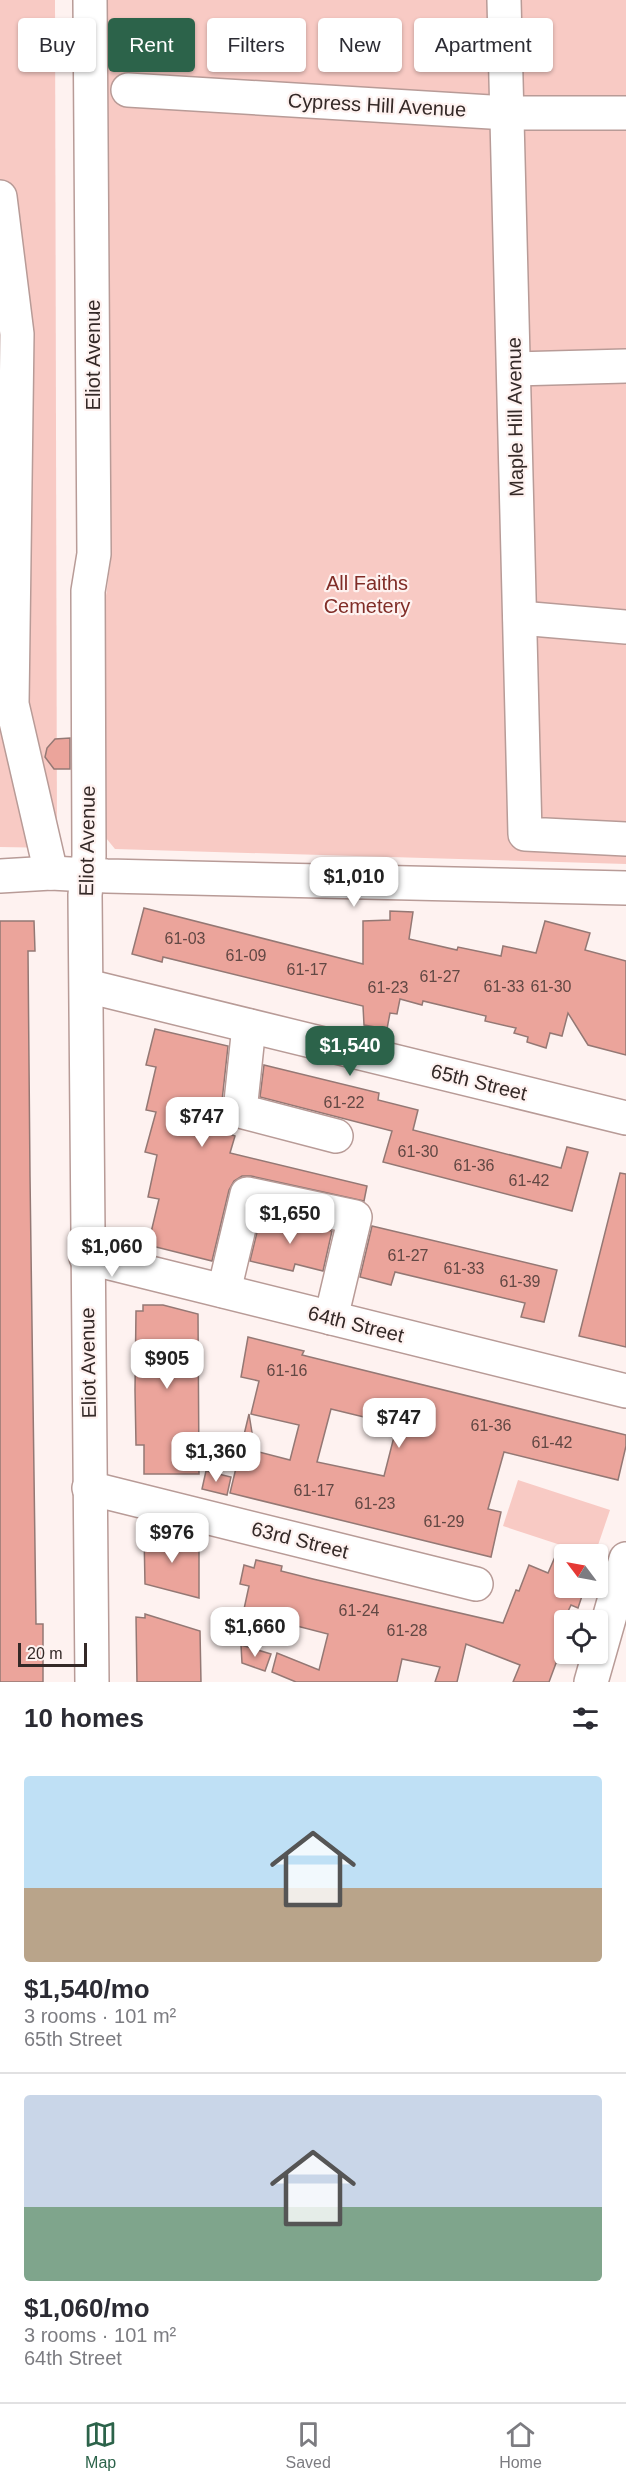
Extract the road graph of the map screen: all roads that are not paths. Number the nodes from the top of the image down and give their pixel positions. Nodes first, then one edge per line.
1 (90, 0) edge
2 (504, 0) edge
3 (128, 90) dead end
4 (507, 112) junction
5 (626, 112) edge
6 (0, 197) edge
7 (626, 366) edge
8 (514, 369) junction
9 (520, 618) junction
10 (626, 627) edge
11 (7, 716) edge
12 (626, 839) edge
13 (51, 873) junction
14 (85, 875) junction
15 (0, 876) edge
16 (626, 888) edge
17 (87, 986) junction
18 (249, 1026) junction
19 (626, 1118) edge
20 (336, 1136) dead end
21 (86, 1257) junction
22 (224, 1291) junction
23 (331, 1318) junction
24 (626, 1391) edge
25 (89, 1488) junction
26 (626, 1559) edge
27 (476, 1584) dead end
28 (92, 1682) edge
29 (591, 1682) edge

1 - 14 street, Eliot Avenue
2 - 4 street, Maple Hill Avenue
3 - 4 street, Cypress Hill Avenue
4 - 5 street, Cypress Hill Avenue
4 - 8 street, Maple Hill Avenue
6 - 11 street
7 - 8 street
8 - 9 street, Maple Hill Avenue
9 - 10 street
9 - 12 street, Maple Hill Avenue
11 - 13 street
13 - 14 street
13 - 15 street
14 - 16 street
14 - 17 street, Eliot Avenue
17 - 18 street, 65th Street
17 - 21 street, Eliot Avenue
18 - 19 street, 65th Street
18 - 20 street
21 - 22 street, 64th Street
21 - 25 street, Eliot Avenue
22 - 23 street, 64th Street
22 - 23 street
23 - 24 street, 64th Street
25 - 27 street, 63rd Street
25 - 28 street, Eliot Avenue
26 - 29 street

